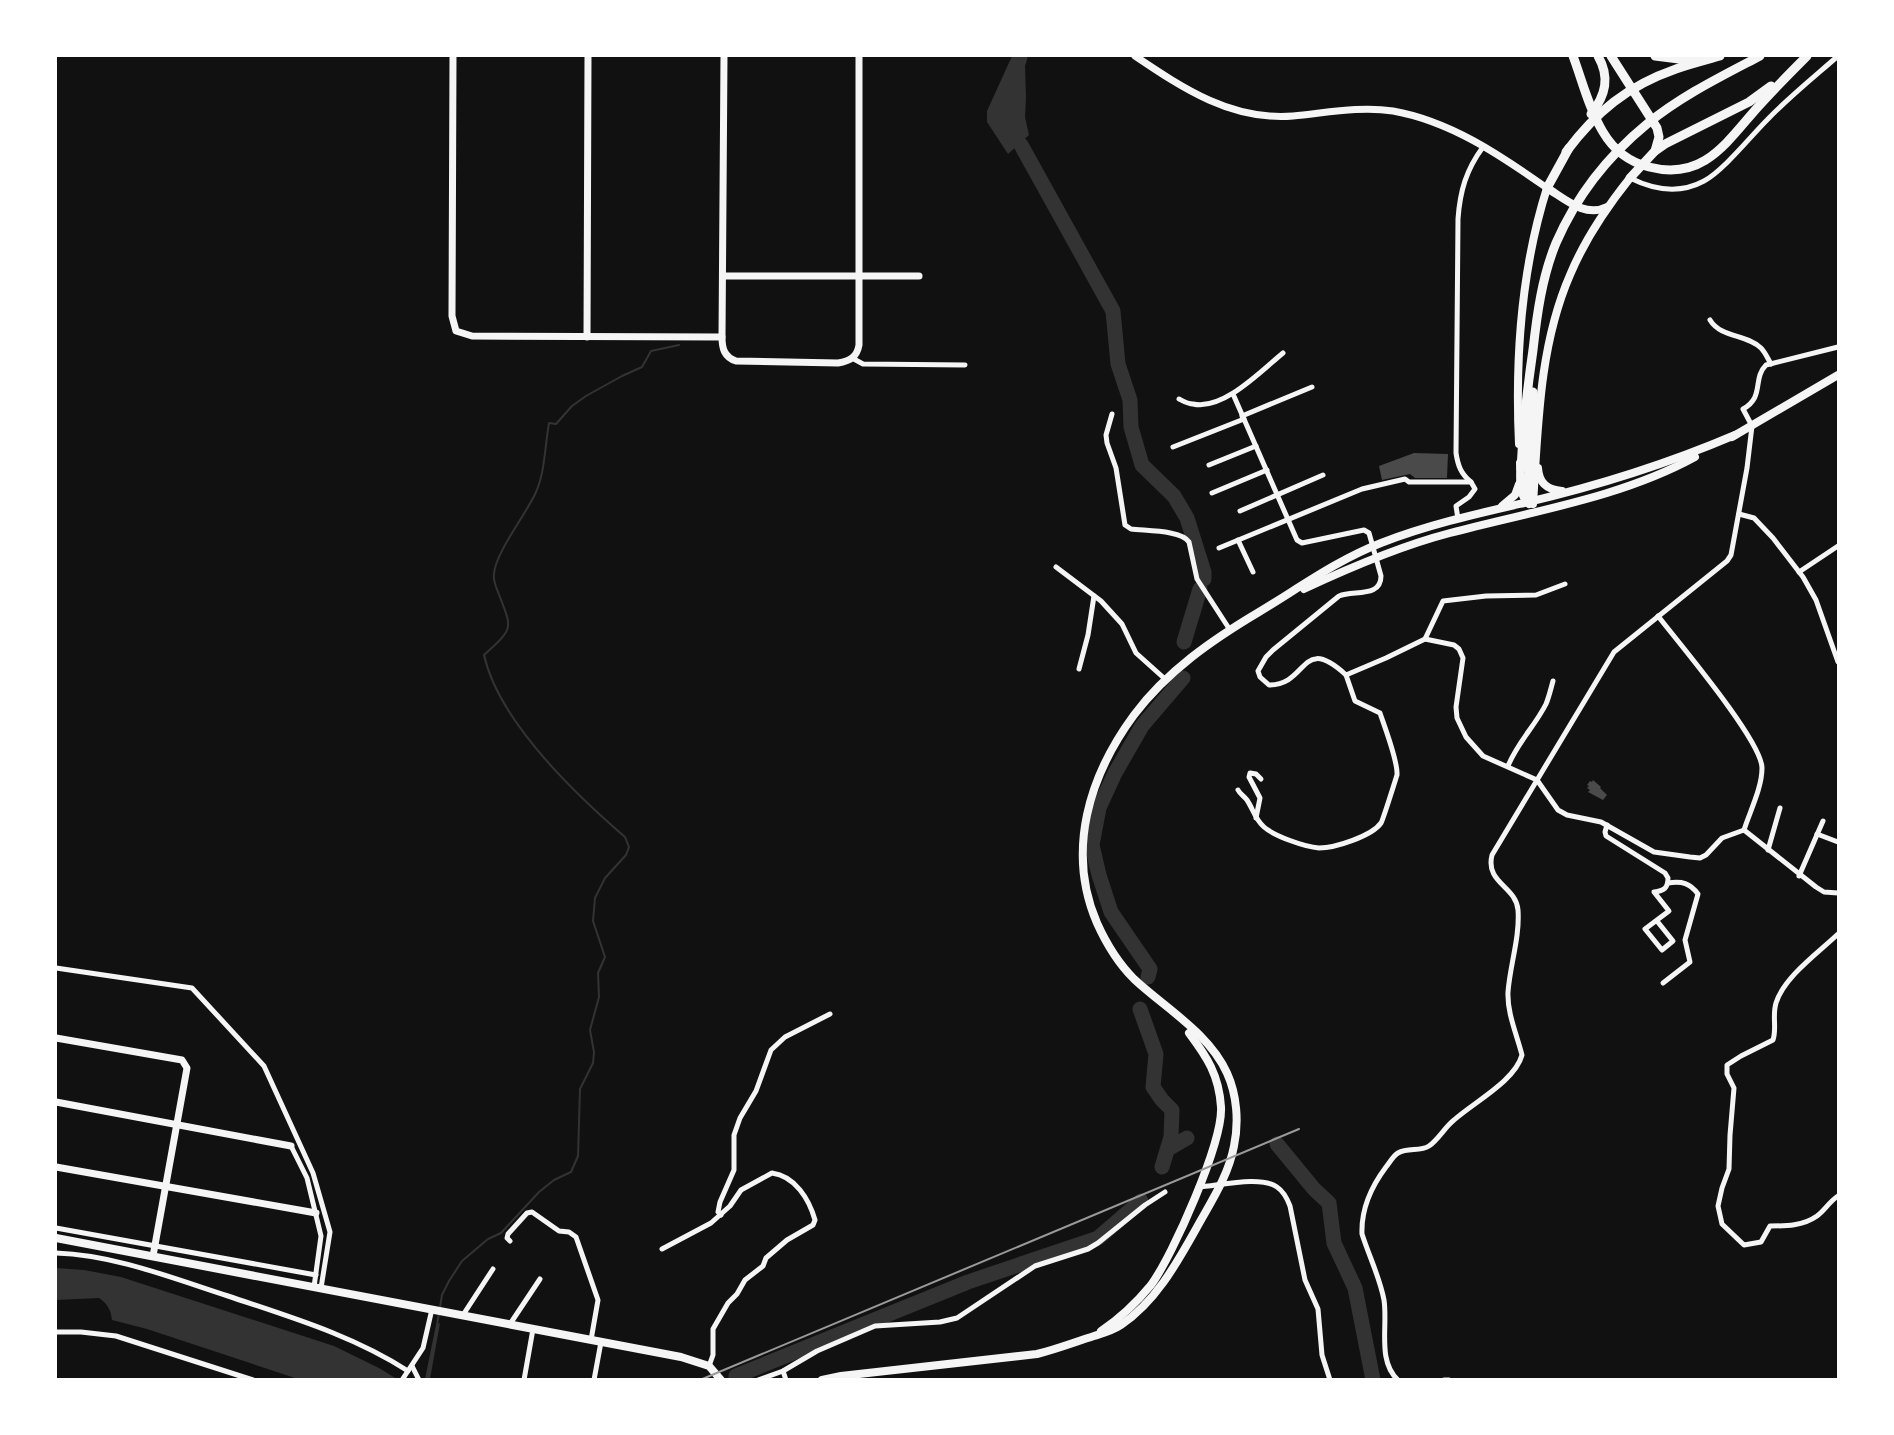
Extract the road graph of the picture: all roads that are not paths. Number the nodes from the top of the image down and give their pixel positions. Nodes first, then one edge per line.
1 (453, 56) edge
2 (588, 56) edge
3 (724, 56) edge
4 (859, 56) edge
5 (1136, 56) edge
6 (1573, 56) edge
7 (1598, 56) edge
8 (1611, 56) edge
9 (1654, 56) edge
10 (1700, 56) edge
11 (1720, 56) edge
12 (1760, 56) edge
13 (1807, 56) edge
14 (1838, 56) edge
15 (1634, 92) junction
16 (1483, 147) junction
17 (1655, 151) junction
18 (1566, 152) junction
19 (1630, 178) junction
20 (1547, 188) junction
21 (1607, 207) junction
22 (723, 276) junction
23 (858, 276) junction
24 (919, 276) dead end
25 (1710, 320) dead end
26 (1536, 326) junction
27 (587, 337) junction
28 (722, 337) junction
29 (1839, 348) edge
30 (1283, 353) dead end
31 (852, 358) junction
32 (1771, 364) junction
33 (965, 365) dead end
34 (1839, 375) edge
35 (1312, 387) dead end
36 (1233, 394) junction
37 (1179, 399) dead end
38 (1112, 414) dead end
39 (1243, 418) junction
40 (1752, 426) junction
41 (1735, 435) junction
42 (1538, 443) junction
43 (1256, 446) junction
44 (1173, 447) dead end
45 (1209, 465) dead end
46 (1521, 468) junction
47 (1267, 470) junction
48 (1323, 475) dead end
49 (1520, 481) junction
50 (1471, 482) junction
51 (1572, 490) junction
52 (1212, 493) dead end
53 (1278, 494) junction
54 (1530, 505) junction
55 (1497, 508) junction
56 (1240, 511) dead end
57 (1739, 514) junction
58 (1288, 519) junction
59 (1458, 519) junction
60 (1238, 540) junction
61 (1374, 546) junction
62 (1839, 546) edge
63 (1220, 548) dead end
64 (1377, 558) junction
65 (1056, 567) dead end
66 (1253, 572) dead end
67 (1799, 572) junction
68 (1565, 584) dead end
69 (1094, 596) junction
70 (1274, 603) junction
71 (1658, 616) junction
72 (1230, 630) junction
73 (1425, 639) junction
74 (1839, 662) edge
75 (1079, 669) dead end
76 (1346, 675) junction
77 (1166, 679) junction
78 (1553, 681) dead end
79 (1508, 766) junction
80 (1261, 779) dead end
81 (1537, 780) junction
82 (1238, 790) dead end
83 (1780, 808) dead end
84 (1256, 818) junction
85 (1823, 820) dead end
86 (1607, 825) junction
87 (1744, 830) junction
88 (1817, 834) junction
89 (1839, 842) edge
90 (1768, 850) junction
91 (1799, 876) junction
92 (1668, 883) junction
93 (1839, 892) edge
94 (1657, 921) junction
95 (1839, 934) edge
96 (56, 968) edge
97 (1663, 983) dead end
98 (830, 1014) dead end
99 (1178, 1018) junction
100 (56, 1038) edge
101 (56, 1102) edge
102 (177, 1124) junction
103 (291, 1146) joint
104 (56, 1167) edge
105 (1199, 1184) junction
106 (165, 1186) junction
107 (1220, 1186) junction
108 (1165, 1192) dead end
109 (1839, 1196) edge
110 (316, 1213) junction
111 (721, 1215) junction
112 (56, 1228) edge
113 (56, 1238) edge
114 (510, 1241) dead end
115 (155, 1246) junction
116 (662, 1249) dead end
117 (56, 1252) edge
118 (153, 1256) junction
119 (493, 1269) dead end
120 (316, 1275) junction
121 (540, 1279) dead end
122 (318, 1288) junction
123 (437, 1310) junction
124 (464, 1315) junction
125 (510, 1324) junction
126 (533, 1329) junction
127 (56, 1332) edge
128 (1092, 1337) junction
129 (591, 1340) junction
130 (601, 1342) junction
131 (709, 1366) junction
132 (783, 1371) junction
133 (407, 1373) edge
134 (253, 1380) edge
135 (419, 1380) edge
136 (524, 1380) edge
137 (594, 1380) edge
138 (721, 1380) edge
139 (758, 1380) edge
140 (786, 1380) edge
141 (822, 1380) edge
142 (1330, 1380) edge
143 (1398, 1380) edge
144 (1444, 1380) edge
145 (1449, 1380) edge

1 - 27 street
2 - 27 street
3 - 22 street
4 - 23 street
5 - 16 street
6 - 13 highway
7 - 18 highway
8 - 15 highway
9 - 10 highway
11 - 15 highway
12 - 26 highway
13 - 17 highway
14 - 19 street
15 - 17 highway
15 - 18 highway
16 - 20 street
16 - 50 street
17 - 19 highway
18 - 20 highway
19 - 21 main road
20 - 21 main road
20 - 46 main road
21 - 42 main road
22 - 23 street
22 - 28 street
23 - 24 street
23 - 31 street
25 - 32 street
26 - 46 highway
26 - 54 highway
27 - 28 street
28 - 31 street
29 - 32 street
30 - 36 street
31 - 33 street
32 - 40 street
34 - 40 main road
35 - 39 street
36 - 37 street
36 - 39 street
38 - 72 street
39 - 43 street
39 - 44 street
40 - 41 main road
40 - 57 street
41 - 51 main road
41 - 54 main road
42 - 51 main road
42 - 54 main road
43 - 45 street
43 - 47 street
46 - 49 main road
47 - 52 street
47 - 53 street
48 - 53 street
49 - 54 main road
49 - 55 main road
50 - 58 street
50 - 59 street
51 - 54 main road
53 - 56 street
53 - 58 street
54 - 55 main road
54 - 64 main road
55 - 59 main road
57 - 67 street
57 - 71 street
58 - 60 street
58 - 61 street
59 - 61 main road
60 - 63 street
60 - 66 street
61 - 64 street
61 - 70 main road
62 - 67 street
64 - 70 main road
64 - 76 street
65 - 69 street
67 - 74 street
68 - 73 street
69 - 75 street
69 - 77 street
70 - 72 main road
71 - 81 street
71 - 87 street
72 - 77 main road
73 - 76 street
73 - 79 street
76 - 84 street
77 - 99 main road
78 - 79 street
79 - 81 street
80 - 84 street
81 - 86 street
81 - 143 street
82 - 84 street
83 - 90 street
85 - 88 street
86 - 87 street
86 - 92 street
87 - 90 street
88 - 89 street
88 - 91 street
90 - 91 street
91 - 93 street
92 - 94 street
92 - 97 street
94 - 94 street
95 - 109 street
96 - 122 street
98 - 111 street
99 - 105 main road
99 - 107 main road
100 - 102 street
101 - 102 street
102 - 103 street
102 - 106 street
103 - 110 street
104 - 106 street
105 - 107 street
105 - 128 main road
106 - 110 street
106 - 115 street
107 - 128 main road
107 - 142 street
108 - 132 street
110 - 120 street
111 - 116 street
111 - 131 street
112 - 115 street
113 - 118 main road
114 - 129 street
115 - 118 street
115 - 120 street
117 - 133 street
118 - 122 main road
119 - 124 street
120 - 122 street
121 - 125 street
122 - 123 main road
123 - 124 main road
123 - 133 street
124 - 125 main road
125 - 126 main road
126 - 129 main road
126 - 136 street
127 - 134 street
128 - 141 main road
129 - 130 main road
130 - 131 main road
130 - 137 street
131 - 138 main road
132 - 139 street
132 - 140 street
133 - 135 street
144 - 145 street

